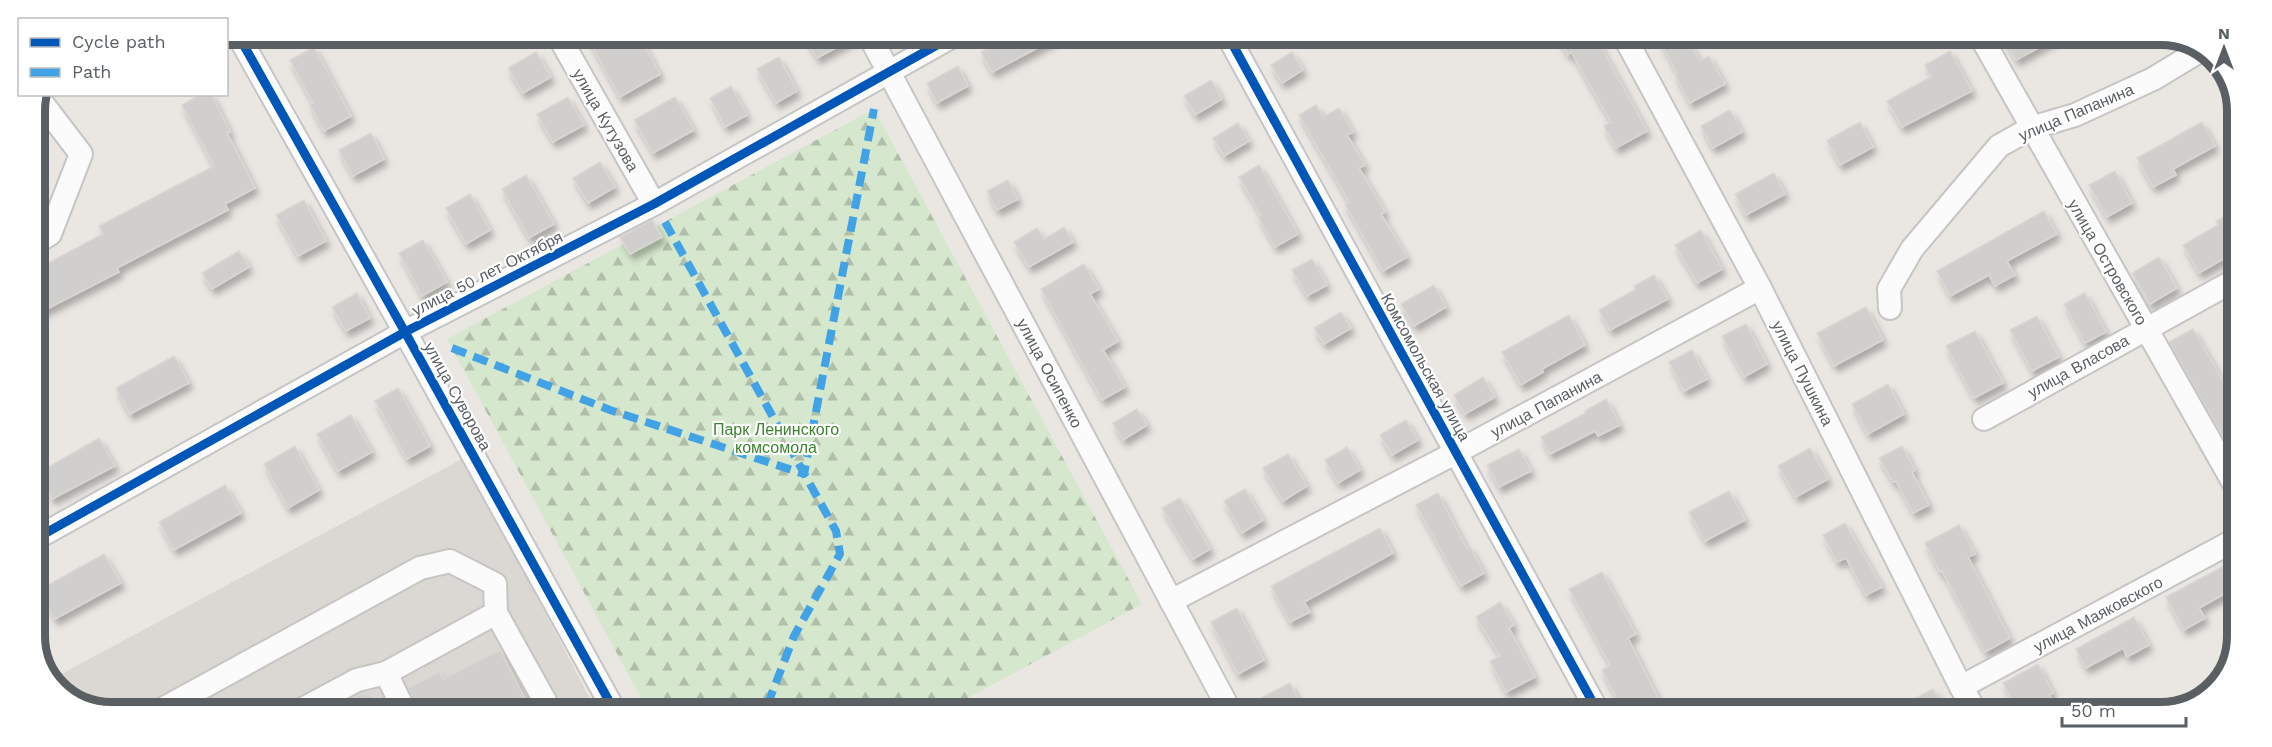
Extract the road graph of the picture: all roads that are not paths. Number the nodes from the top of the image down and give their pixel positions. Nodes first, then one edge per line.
1 (244, 45) edge
2 (564, 45) edge
3 (874, 45) edge
4 (937, 45) edge
5 (1233, 45) edge
6 (1629, 45) edge
7 (1985, 45) edge
8 (2194, 54) edge
9 (889, 71) junction
10 (45, 107) edge
11 (2031, 128) junction
12 (654, 204) junction
13 (45, 237) edge
14 (2227, 284) edge
15 (1760, 288) junction
16 (1890, 308) dead end
17 (2145, 329) junction
18 (405, 332) junction
19 (1984, 419) dead end
20 (1455, 453) junction
21 (2227, 471) edge
22 (45, 533) edge
23 (2227, 544) edge
24 (1171, 601) junction
25 (496, 613) junction
26 (386, 674) junction
27 (1961, 687) junction
28 (176, 702) edge
29 (316, 702) edge
30 (400, 702) edge
31 (546, 702) edge
32 (609, 702) edge
33 (1225, 702) edge
34 (1592, 702) edge
35 (1970, 702) edge

1 - 18 street, улица Суворова
2 - 12 street, улица Кутузова
3 - 9 street, улица Осипенко
4 - 9 street, улица 50 лет Октября
5 - 20 street, Комсомольская улица
6 - 15 street, улица Пушкина
7 - 11 street, улица Островского
8 - 11 street, улица Папанина
9 - 12 street, улица 50 лет Октября
9 - 24 street, улица Осипенко
10 - 13 street
11 - 16 street, улица Папанина
11 - 17 street, улица Островского
12 - 18 street, улица 50 лет Октября
14 - 17 street, улица Власова
15 - 20 street, улица Папанина
15 - 27 street, улица Пушкина
17 - 19 street, улица Власова
17 - 21 street, улица Островского
18 - 22 street, улица 50 лет Октября
18 - 32 street, улица Суворова
20 - 24 street, улица Папанина
20 - 34 street, Комсомольская улица
23 - 27 street, улица Маяковского
24 - 33 street, улица Осипенко
25 - 26 street
25 - 28 street
25 - 31 street
26 - 29 street
26 - 30 street
27 - 35 street, улица Пушкина

